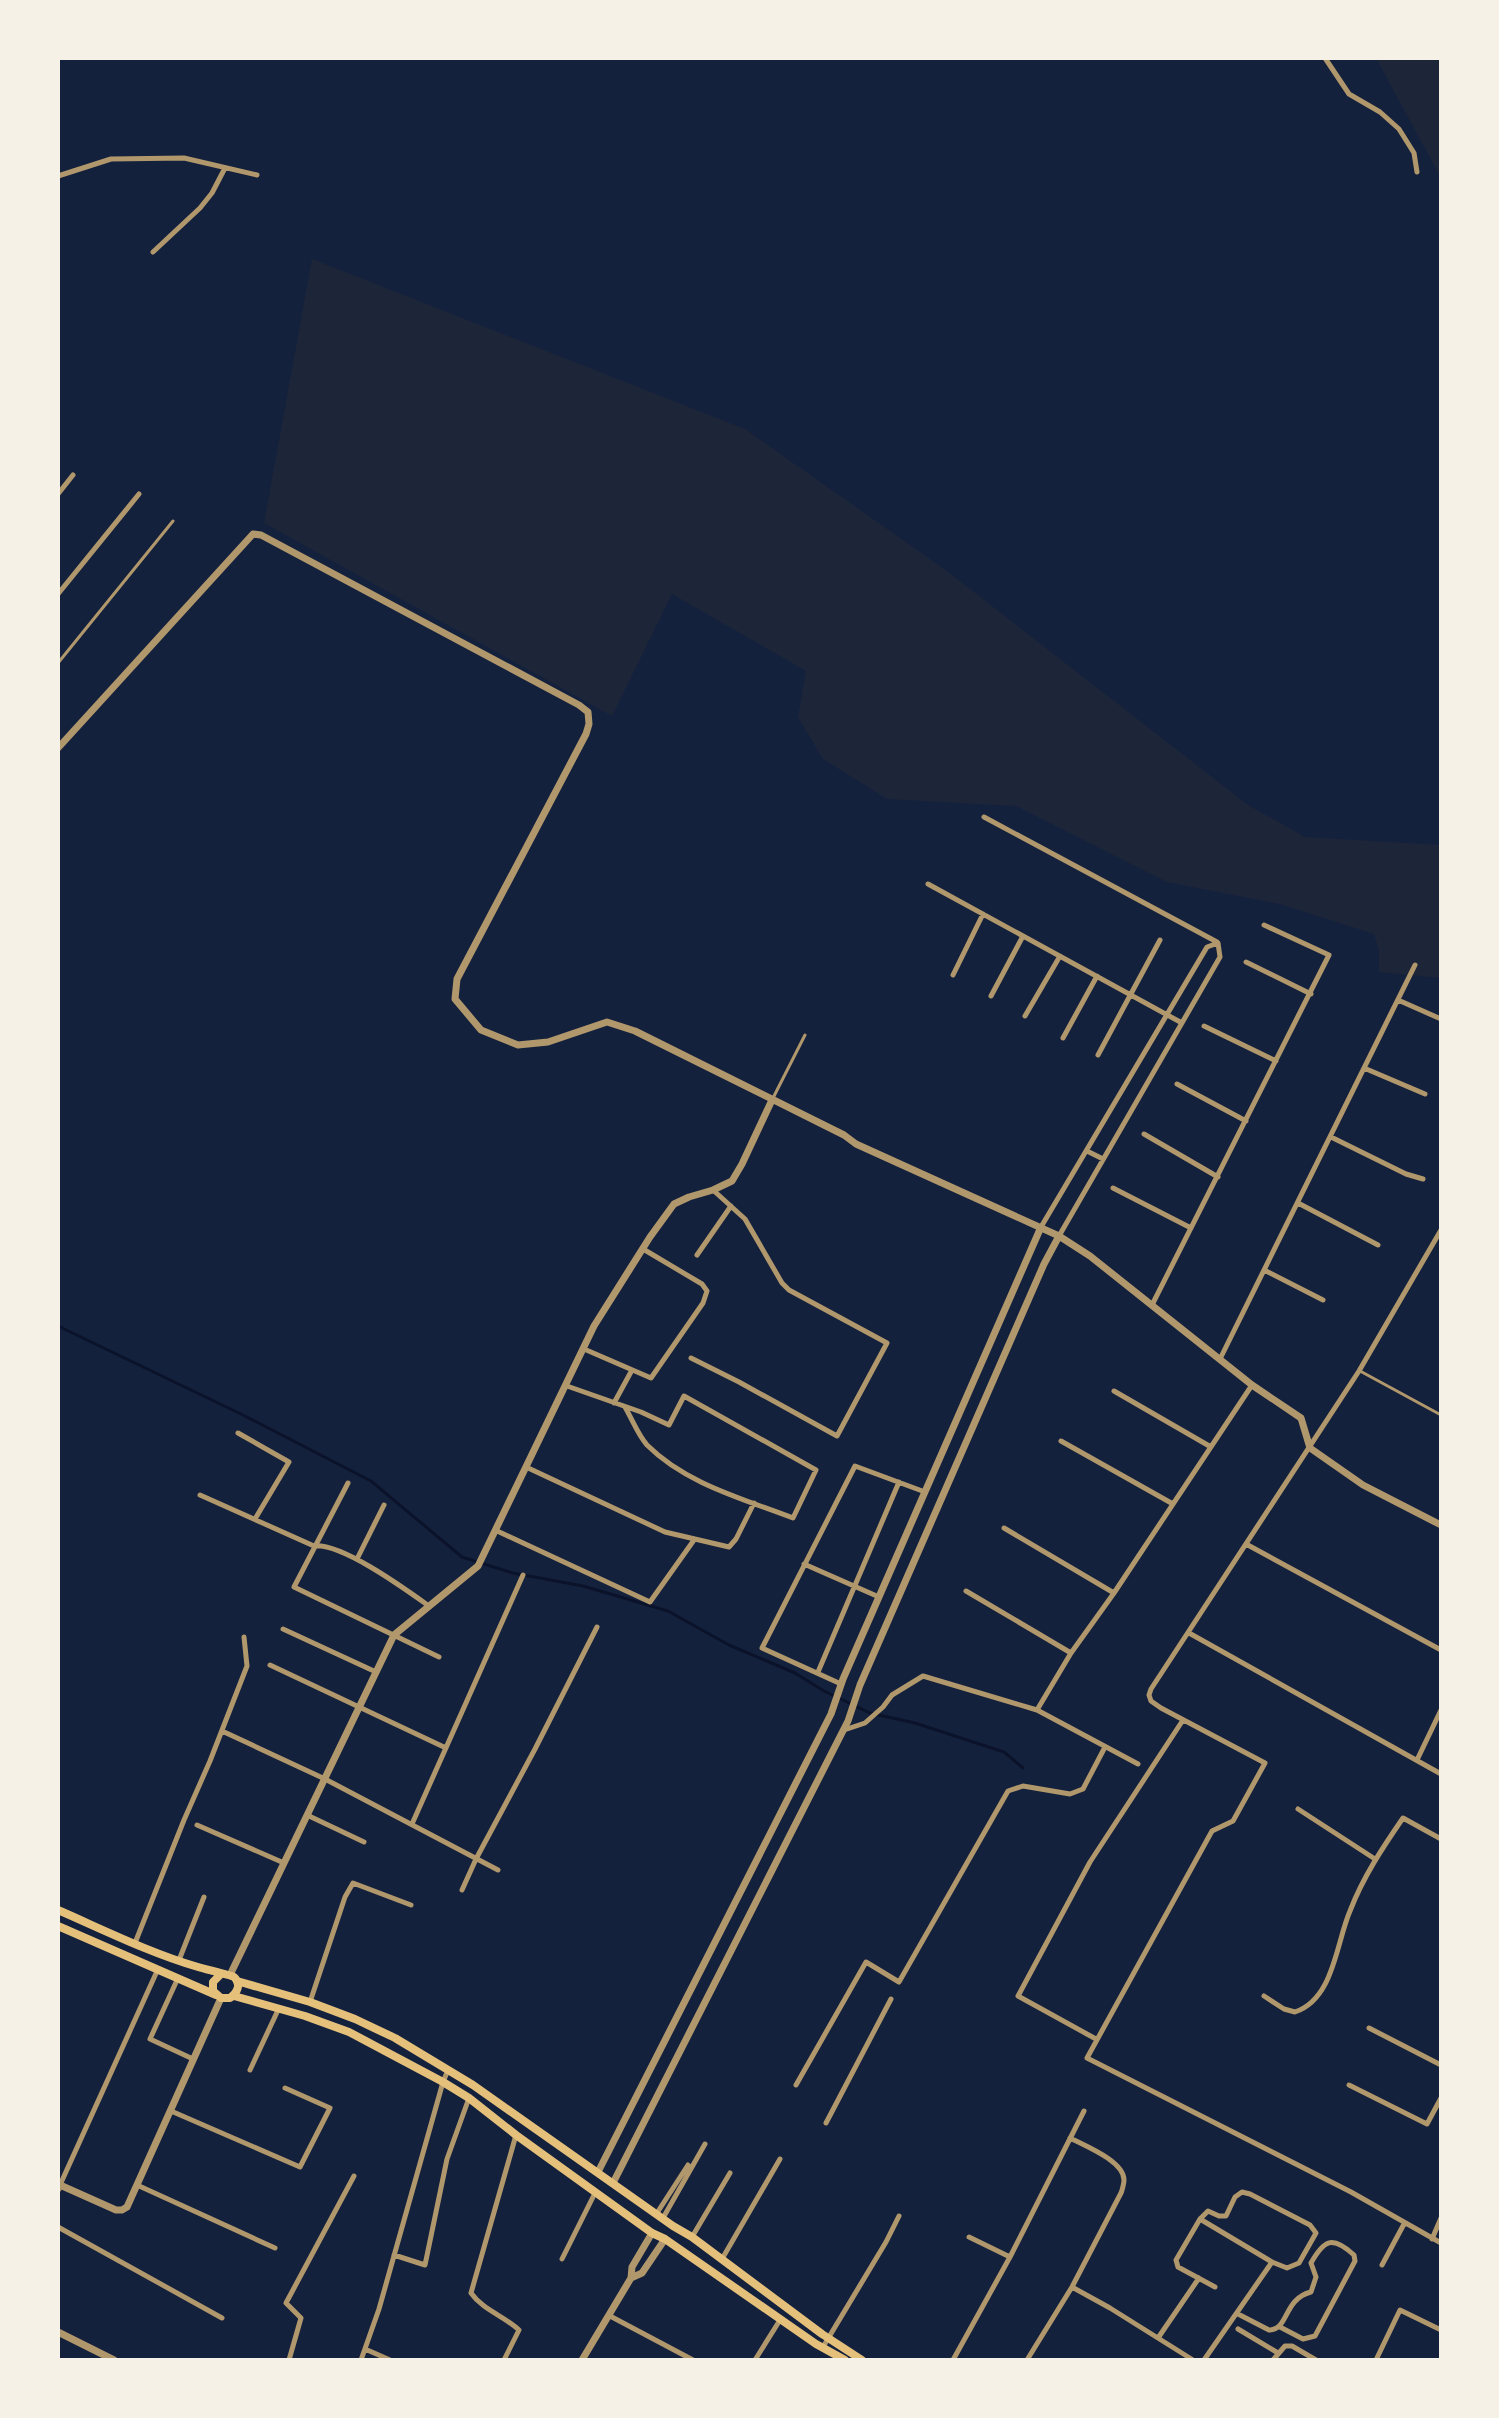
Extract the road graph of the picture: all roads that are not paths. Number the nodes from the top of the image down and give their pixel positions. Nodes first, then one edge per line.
1 (1325, 58) edge
2 (225, 168) junction
3 (1417, 172) dead end
4 (257, 175) dead end
5 (58, 176) edge
6 (153, 252) dead end
7 (73, 475) dead end
8 (58, 494) edge
9 (139, 494) dead end
10 (173, 521) dead end
11 (58, 594) edge
12 (58, 663) edge
13 (58, 748) edge
14 (984, 817) dead end
15 (928, 884) dead end
16 (983, 914) junction
17 (1264, 925) dead end
18 (1023, 936) junction
19 (1160, 940) dead end
20 (1218, 943) junction
21 (1060, 956) junction
22 (1246, 962) dead end
23 (1415, 965) dead end
24 (953, 975) dead end
25 (1097, 976) junction
26 (1130, 994) junction
27 (1311, 994) junction
28 (991, 996) dead end
29 (1398, 1000) junction
30 (1168, 1015) junction
31 (1025, 1016) dead end
32 (1441, 1019) edge
33 (1182, 1023) junction
34 (1204, 1026) dead end
35 (805, 1035) dead end
36 (1063, 1038) dead end
37 (1098, 1055) dead end
38 (1276, 1061) junction
39 (1364, 1068) junction
40 (1177, 1084) dead end
41 (1425, 1094) dead end
42 (772, 1100) junction
43 (1246, 1121) junction
44 (1144, 1134) dead end
45 (1331, 1137) junction
46 (1087, 1151) junction
47 (1103, 1159) junction
48 (1218, 1177) junction
49 (1423, 1179) dead end
50 (1113, 1188) dead end
51 (713, 1190) junction
52 (1298, 1203) junction
53 (731, 1206) junction
54 (1041, 1227) junction
55 (1191, 1228) junction
56 (1441, 1230) edge
57 (1059, 1236) junction
58 (1378, 1245) dead end
59 (643, 1249) junction
60 (697, 1255) dead end
61 (1264, 1270) junction
62 (1323, 1300) dead end
63 (1152, 1305) junction
64 (584, 1349) junction
65 (691, 1358) dead end
66 (1220, 1359) junction
67 (632, 1370) junction
68 (1359, 1371) junction
69 (1252, 1385) junction
70 (567, 1386) junction
71 (1114, 1391) dead end
72 (614, 1403) junction
73 (625, 1407) junction
74 (1441, 1415) edge
75 (238, 1433) dead end
76 (1061, 1441) dead end
77 (1211, 1447) junction
78 (1310, 1448) junction
79 (525, 1467) junction
80 (899, 1482) junction
81 (348, 1483) dead end
82 (925, 1492) junction
83 (200, 1495) dead end
84 (754, 1503) junction
85 (1173, 1504) junction
86 (384, 1505) dead end
87 (255, 1519) junction
88 (1441, 1525) edge
89 (1004, 1528) dead end
90 (495, 1530) junction
91 (694, 1540) junction
92 (1246, 1544) junction
93 (314, 1546) junction
94 (357, 1559) junction
95 (804, 1564) junction
96 (523, 1575) dead end
97 (856, 1587) junction
98 (966, 1591) dead end
99 (1114, 1593) junction
100 (879, 1597) junction
101 (429, 1606) junction
102 (597, 1627) dead end
103 (283, 1629) dead end
104 (1189, 1633) junction
105 (394, 1635) junction
106 (244, 1637) dead end
107 (1441, 1650) edge
108 (1071, 1653) junction
109 (439, 1657) dead end
110 (270, 1665) dead end
111 (376, 1672) junction
112 (818, 1673) junction
113 (840, 1687) junction
114 (359, 1707) junction
115 (1037, 1710) junction
116 (1441, 1710) edge
117 (1183, 1720) junction
118 (843, 1730) junction
119 (222, 1731) junction
120 (1105, 1747) junction
121 (446, 1748) junction
122 (1417, 1760) junction
123 (1138, 1764) dead end
124 (1441, 1774) edge
125 (325, 1779) junction
126 (1298, 1809) dead end
127 (307, 1815) junction
128 (412, 1824) junction
129 (197, 1825) dead end
130 (1441, 1839) edge
131 (364, 1842) dead end
132 (476, 1859) junction
133 (1375, 1859) junction
134 (284, 1863) junction
135 (498, 1870) dead end
136 (462, 1890) dead end
137 (204, 1897) dead end
138 (411, 1905) dead end
139 (58, 1910) edge
140 (58, 1926) edge
141 (135, 1943) junction
142 (178, 1961) junction
143 (158, 1969) junction
144 (229, 1977) junction
145 (178, 1978) junction
146 (234, 1996) junction
147 (1264, 1996) dead end
148 (219, 1997) junction
149 (891, 1999) dead end
150 (310, 2002) junction
151 (279, 2008) junction
152 (1369, 2028) dead end
153 (1096, 2039) junction
154 (193, 2059) junction
155 (1441, 2065) edge
156 (449, 2069) junction
157 (250, 2070) dead end
158 (443, 2082) junction
159 (796, 2085) dead end
160 (1349, 2085) dead end
161 (285, 2088) dead end
162 (469, 2098) junction
163 (1441, 2098) edge
164 (170, 2110) junction
165 (1084, 2111) dead end
166 (826, 2123) dead end
167 (516, 2135) junction
168 (1070, 2138) junction
169 (705, 2144) dead end
170 (780, 2159) dead end
171 (688, 2165) dead end
172 (598, 2172) junction
173 (730, 2173) dead end
174 (354, 2176) dead end
175 (613, 2183) junction
176 (137, 2185) junction
177 (59, 2187) edge
178 (592, 2190) junction
179 (606, 2198) junction
180 (659, 2216) junction
181 (899, 2216) dead end
182 (1441, 2218) edge
183 (1200, 2219) junction
184 (1404, 2224) junction
185 (673, 2226) junction
186 (58, 2227) edge
187 (652, 2233) junction
188 (692, 2237) junction
189 (969, 2237) dead end
190 (665, 2239) junction
191 (1432, 2239) junction
192 (1441, 2243) edge
193 (275, 2248) dead end
194 (394, 2255) junction
195 (1010, 2257) junction
196 (562, 2259) dead end
197 (722, 2259) junction
198 (1272, 2262) junction
199 (1382, 2265) dead end
200 (631, 2278) junction
201 (1199, 2278) junction
202 (1072, 2287) junction
203 (1215, 2287) dead end
204 (1238, 2314) junction
205 (610, 2316) junction
206 (222, 2318) dead end
207 (782, 2318) junction
208 (1280, 2327) junction
209 (1238, 2329) dead end
210 (1441, 2330) edge
211 (58, 2332) edge
212 (829, 2338) junction
213 (1158, 2338) junction
214 (823, 2347) junction
215 (365, 2349) junction
216 (1278, 2353) junction
217 (114, 2360) edge
218 (289, 2360) edge
219 (361, 2360) edge
220 (390, 2360) edge
221 (504, 2360) edge
222 (582, 2360) edge
223 (693, 2360) edge
224 (755, 2360) edge
225 (845, 2360) edge
226 (862, 2360) edge
227 (953, 2360) edge
228 (1027, 2360) edge
229 (1193, 2360) edge
230 (1204, 2360) edge
231 (1273, 2360) edge
232 (1316, 2360) edge
233 (1376, 2360) edge

1 - 3 street
2 - 4 street
2 - 5 street
2 - 6 street
7 - 8 street
9 - 11 street
10 - 12 lane
13 - 42 street
14 - 20 street
15 - 16 street
16 - 18 street
16 - 24 street
17 - 27 street
18 - 21 street
18 - 28 street
19 - 26 street
20 - 30 street
20 - 33 street
21 - 25 street
21 - 31 street
22 - 27 street
23 - 29 street
25 - 26 street
25 - 36 street
26 - 30 street
26 - 37 street
27 - 38 street
29 - 32 street
29 - 39 street
30 - 33 street
30 - 46 street
33 - 47 street
34 - 38 street
35 - 42 lane
38 - 43 street
39 - 41 street
39 - 45 street
40 - 43 street
42 - 51 street
42 - 54 street
43 - 48 street
44 - 48 street
45 - 49 street
45 - 52 street
46 - 47 street
46 - 54 street
47 - 57 street
48 - 55 street
50 - 55 street
51 - 53 street
51 - 59 street
52 - 58 street
52 - 61 street
53 - 60 street
53 - 65 street
54 - 57 street
54 - 82 street
55 - 63 street
56 - 68 street
57 - 63 street
57 - 118 street
59 - 64 street
59 - 67 street
61 - 62 street
61 - 66 street
63 - 66 street
64 - 67 street
64 - 70 street
66 - 69 street
67 - 72 street
68 - 74 lane
68 - 78 street
69 - 77 street
69 - 78 street
70 - 72 street
70 - 79 street
71 - 77 street
72 - 73 street
73 - 84 street
73 - 84 street
75 - 87 street
76 - 85 street
77 - 85 street
78 - 88 street
78 - 92 street
79 - 90 street
79 - 91 street
80 - 82 street
80 - 95 street
80 - 97 street
81 - 93 street
82 - 100 street
83 - 87 street
84 - 91 street
85 - 99 street
86 - 94 street
87 - 93 street
89 - 99 street
90 - 91 street
90 - 101 street
92 - 104 street
92 - 107 street
93 - 94 street
93 - 105 street
94 - 101 street
95 - 97 street
95 - 112 street
96 - 121 street
97 - 100 street
97 - 112 street
98 - 108 street
99 - 108 street
100 - 113 street
101 - 105 street
102 - 132 street
103 - 111 street
104 - 117 street
104 - 122 street
105 - 109 street
105 - 111 street
106 - 119 street
108 - 115 street
110 - 114 street
111 - 114 street
112 - 113 street
113 - 172 street
114 - 121 street
114 - 125 street
115 - 118 street
115 - 120 street
116 - 122 street
117 - 153 street
117 - 153 street
118 - 175 street
119 - 125 street
119 - 141 street
120 - 123 street
120 - 159 street
121 - 128 street
122 - 124 street
125 - 127 street
125 - 128 street
126 - 133 street
127 - 131 street
127 - 134 street
128 - 132 street
129 - 134 street
130 - 133 street
132 - 135 street
132 - 136 street
133 - 147 street
134 - 144 street
137 - 142 street
138 - 150 street
139 - 141 main road
140 - 143 main road
141 - 142 main road
142 - 144 main road
143 - 145 main road
143 - 177 street
144 - 146 main road
144 - 148 main road
144 - 150 main road
145 - 148 main road
145 - 154 street
146 - 148 main road
146 - 151 main road
148 - 154 street
149 - 166 street
150 - 156 main road
151 - 157 street
151 - 158 main road
152 - 155 street
153 - 184 street
154 - 164 street
156 - 158 street
156 - 172 main road
158 - 162 main road
158 - 194 street
160 - 163 street
161 - 164 street
162 - 167 main road
162 - 194 street
164 - 176 street
165 - 168 street
167 - 178 main road
167 - 221 street
168 - 195 street
168 - 202 street
169 - 180 street
170 - 197 street
171 - 180 street
172 - 175 main road
172 - 178 main road
173 - 188 street
174 - 218 street
175 - 179 main road
175 - 180 main road
176 - 177 street
176 - 193 street
178 - 179 main road
178 - 196 street
179 - 187 main road
180 - 185 main road
180 - 187 main road
181 - 212 street
182 - 191 street
183 - 198 street
183 - 198 street
183 - 201 street
184 - 191 street
184 - 199 street
185 - 188 main road
185 - 190 main road
186 - 206 street
187 - 190 main road
187 - 200 street
188 - 197 main road
189 - 195 street
190 - 200 street
190 - 207 main road
191 - 192 street
194 - 215 street
195 - 227 street
197 - 212 main road
198 - 204 street
200 - 205 street
201 - 203 street
201 - 213 street
202 - 213 street
202 - 228 street
204 - 208 street
204 - 230 street
205 - 222 street
205 - 223 street
207 - 214 main road
207 - 224 street
208 - 208 street
209 - 216 street
210 - 233 street
211 - 217 street
212 - 214 street
212 - 226 main road
213 - 229 street
214 - 225 main road
215 - 219 street
215 - 220 street
216 - 231 street
216 - 232 street

